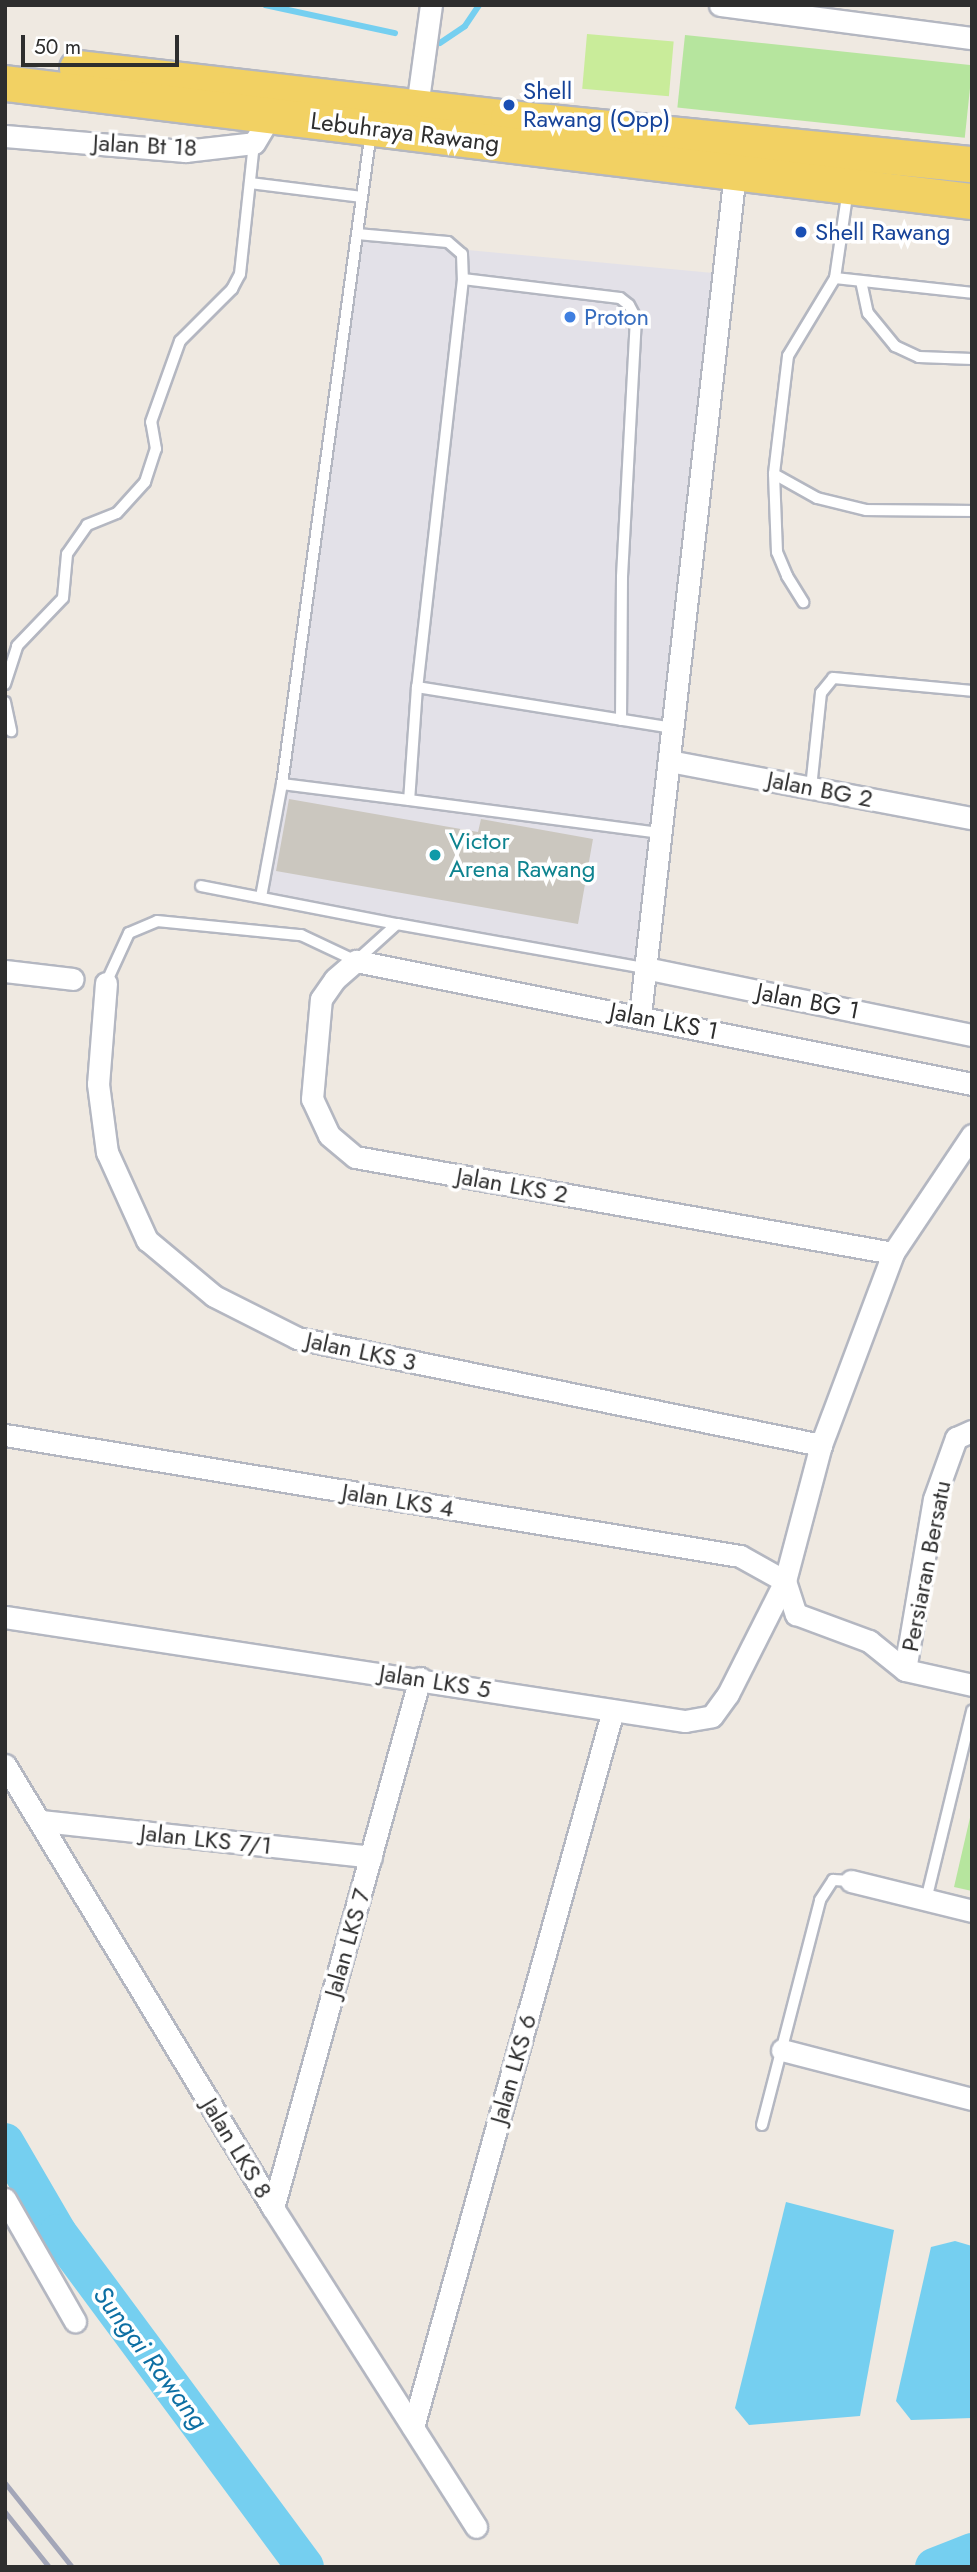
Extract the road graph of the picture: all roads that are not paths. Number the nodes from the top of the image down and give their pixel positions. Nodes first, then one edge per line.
1 (431, 5) edge
2 (720, 5) edge
3 (972, 38) edge
4 (5, 60) edge
5 (5, 83) edge
6 (417, 107) junction
7 (371, 128) junction
8 (262, 129) junction
9 (5, 136) edge
10 (972, 164) edge
11 (736, 172) junction
12 (250, 183) junction
13 (849, 186) junction
14 (362, 197) junction
15 (972, 201) edge
16 (357, 234) junction
17 (835, 278) junction
18 (463, 279) junction
19 (861, 281) junction
20 (972, 293) edge
21 (972, 359) edge
22 (774, 474) junction
23 (972, 511) edge
24 (803, 602) dead end
25 (5, 684) edge
26 (417, 687) junction
27 (972, 691) edge
28 (5, 702) edge
29 (621, 720) junction
30 (673, 728) junction
31 (11, 731) dead end
32 (669, 761) junction
33 (282, 784) junction
34 (811, 788) junction
35 (409, 800) junction
36 (972, 818) edge
37 (661, 834) junction
38 (201, 886) dead end
39 (261, 897) junction
40 (397, 924) junction
41 (356, 961) junction
42 (645, 968) junction
43 (5, 971) edge
44 (73, 979) dead end
45 (106, 983) joint
46 (639, 1015) junction
47 (972, 1035) edge
48 (972, 1084) edge
49 (972, 1135) edge
50 (893, 1253) junction
51 (972, 1431) edge
52 (5, 1435) edge
53 (821, 1446) junction
54 (785, 1581) junction
55 (5, 1617) edge
56 (905, 1670) junction
57 (421, 1678) junction
58 (972, 1685) edge
59 (613, 1710) junction
60 (972, 1711) edge
61 (5, 1765) edge
62 (42, 1821) junction
63 (371, 1857) junction
64 (851, 1881) joint
65 (926, 1900) junction
66 (972, 1911) edge
67 (782, 2050) junction
68 (972, 2099) edge
69 (762, 2125) dead end
70 (5, 2199) edge
71 (273, 2208) junction
72 (75, 2321) dead end
73 (413, 2427) junction
74 (477, 2527) dead end

1 - 6 street
2 - 3 street
4 - 6 main road, Lebuhraya Rawang
5 - 8 main road, Lebuhraya Rawang
6 - 10 main road, Lebuhraya Rawang
7 - 8 main road, Lebuhraya Rawang
7 - 11 main road, Lebuhraya Rawang
7 - 14 lane
8 - 9 street, Jalan Bt 18
8 - 12 lane
11 - 13 main road, Lebuhraya Rawang
11 - 30 street
12 - 14 lane
12 - 25 lane
13 - 15 main road, Lebuhraya Rawang
13 - 17 lane
14 - 16 lane
16 - 18 lane
16 - 33 lane
17 - 19 lane
17 - 22 lane
18 - 26 lane
18 - 29 lane
19 - 20 lane
19 - 21 lane
22 - 23 lane
22 - 24 lane
26 - 29 lane
26 - 35 lane
27 - 34 lane
28 - 31 lane
29 - 30 lane
30 - 32 street
32 - 34 street, Jalan BG 2
32 - 37 street
33 - 35 lane
33 - 39 lane
34 - 36 street, Jalan BG 2
35 - 37 lane
37 - 42 street
38 - 39 lane
39 - 40 lane
40 - 41 lane
40 - 42 lane
41 - 45 lane
41 - 46 street, Jalan LKS 1
41 - 50 street, Jalan LKS 2
42 - 46 street
42 - 47 street, Jalan BG 1
43 - 44 street
45 - 53 street, Jalan LKS 3
46 - 48 street, Jalan LKS 1
49 - 50 street
50 - 53 street
51 - 56 street, Persiaran Bersatu
52 - 54 street, Jalan LKS 4
53 - 54 street
54 - 56 street
54 - 59 street, Jalan LKS 5
55 - 57 street, Jalan LKS 5
56 - 58 street
57 - 59 street, Jalan LKS 5
57 - 63 street, Jalan LKS 7
59 - 73 street, Jalan LKS 6
60 - 65 lane
61 - 62 street, Jalan LKS 8
62 - 63 street, Jalan LKS 7/1
62 - 71 street, Jalan LKS 8
63 - 71 street, Jalan LKS 7
64 - 65 street
64 - 67 lane
65 - 66 street
67 - 68 street
67 - 69 lane
70 - 72 street
71 - 73 street, Jalan LKS 8
73 - 74 street, Jalan LKS 8

